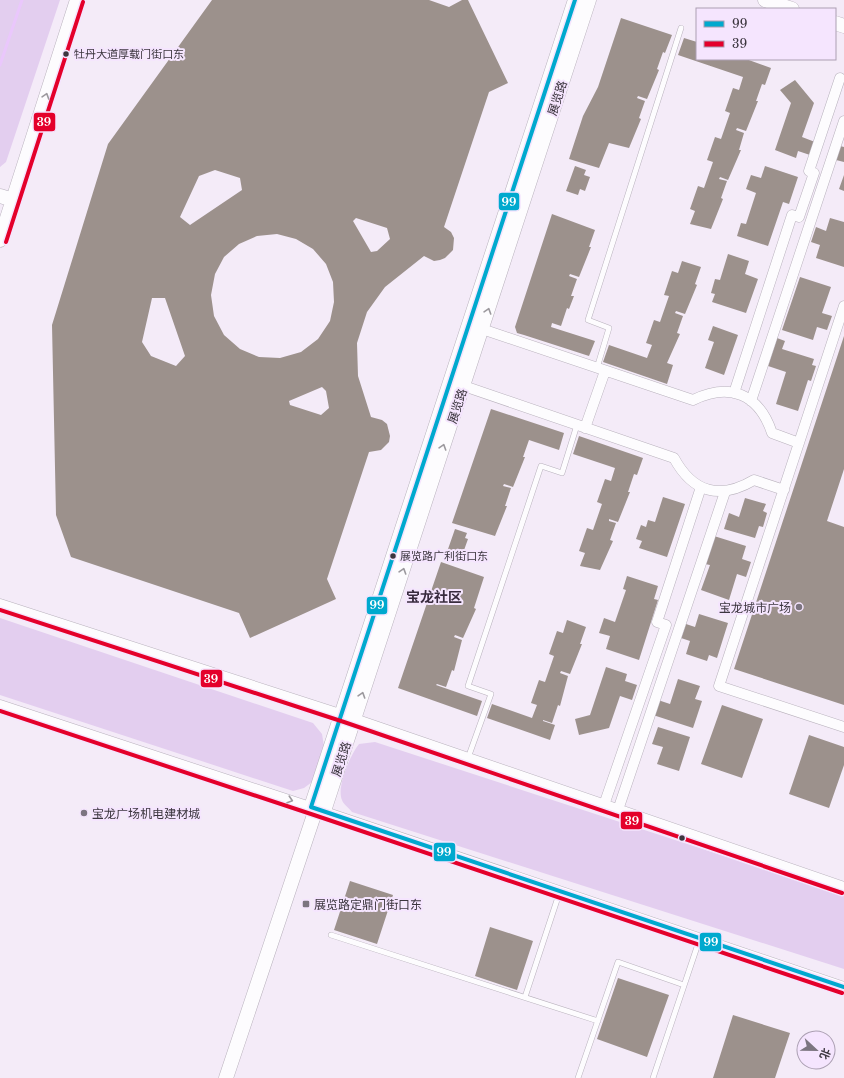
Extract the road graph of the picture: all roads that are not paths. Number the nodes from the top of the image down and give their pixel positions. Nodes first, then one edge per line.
1 (77, 0) edge
2 (575, 0) edge
3 (589, 0) edge
4 (764, 0) edge
5 (789, 8) edge
6 (681, 28) dead end
7 (840, 78) dead end
8 (844, 121) edge
9 (5, 204) edge
10 (0, 240) edge
11 (844, 306) edge
12 (476, 327) junction
13 (601, 369) junction
14 (457, 383) junction
15 (734, 393) junction
16 (751, 401) junction
17 (581, 426) junction
18 (799, 443) junction
19 (701, 487) junction
20 (784, 490) junction
21 (725, 492) junction
22 (0, 604) edge
23 (0, 705) edge
24 (348, 717) junction
25 (844, 727) edge
26 (468, 758) junction
27 (604, 805) junction
28 (317, 809) junction
29 (618, 810) junction
30 (844, 887) edge
31 (560, 891) junction
32 (331, 935) dead end
33 (700, 938) junction
34 (684, 985) junction
35 (844, 987) edge
36 (525, 997) junction
37 (598, 1021) junction
38 (226, 1078) edge
39 (578, 1078) edge
40 (653, 1078) edge

9 -> 1 street
2 - 12 street, 展览路
12 -> 3 street, 展览路
4 - 5 street
6 - 13 lane
7 - 15 street
8 - 16 street
9 - 10 street
11 - 18 street
12 - 13 street
12 - 14 street, 展览路
13 - 15 street
13 - 17 street
14 - 17 street
14 - 24 street, 展览路
15 - 16 street
16 - 18 street
17 - 19 street
17 - 26 lane
18 - 20 street
19 - 21 street
19 - 27 street
20 - 21 street
20 - 25 street
21 - 29 street
22 - 24 street
23 -> 28 street
24 - 26 street
24 - 28 street, 展览路
26 - 27 street
27 - 29 street
28 - 31 street
28 - 38 street, 展览路
29 - 30 street
31 - 33 street
31 - 36 lane
32 - 36 lane
33 - 34 lane
33 - 35 street
34 - 37 lane
34 - 40 lane
36 - 37 lane
37 - 39 lane

